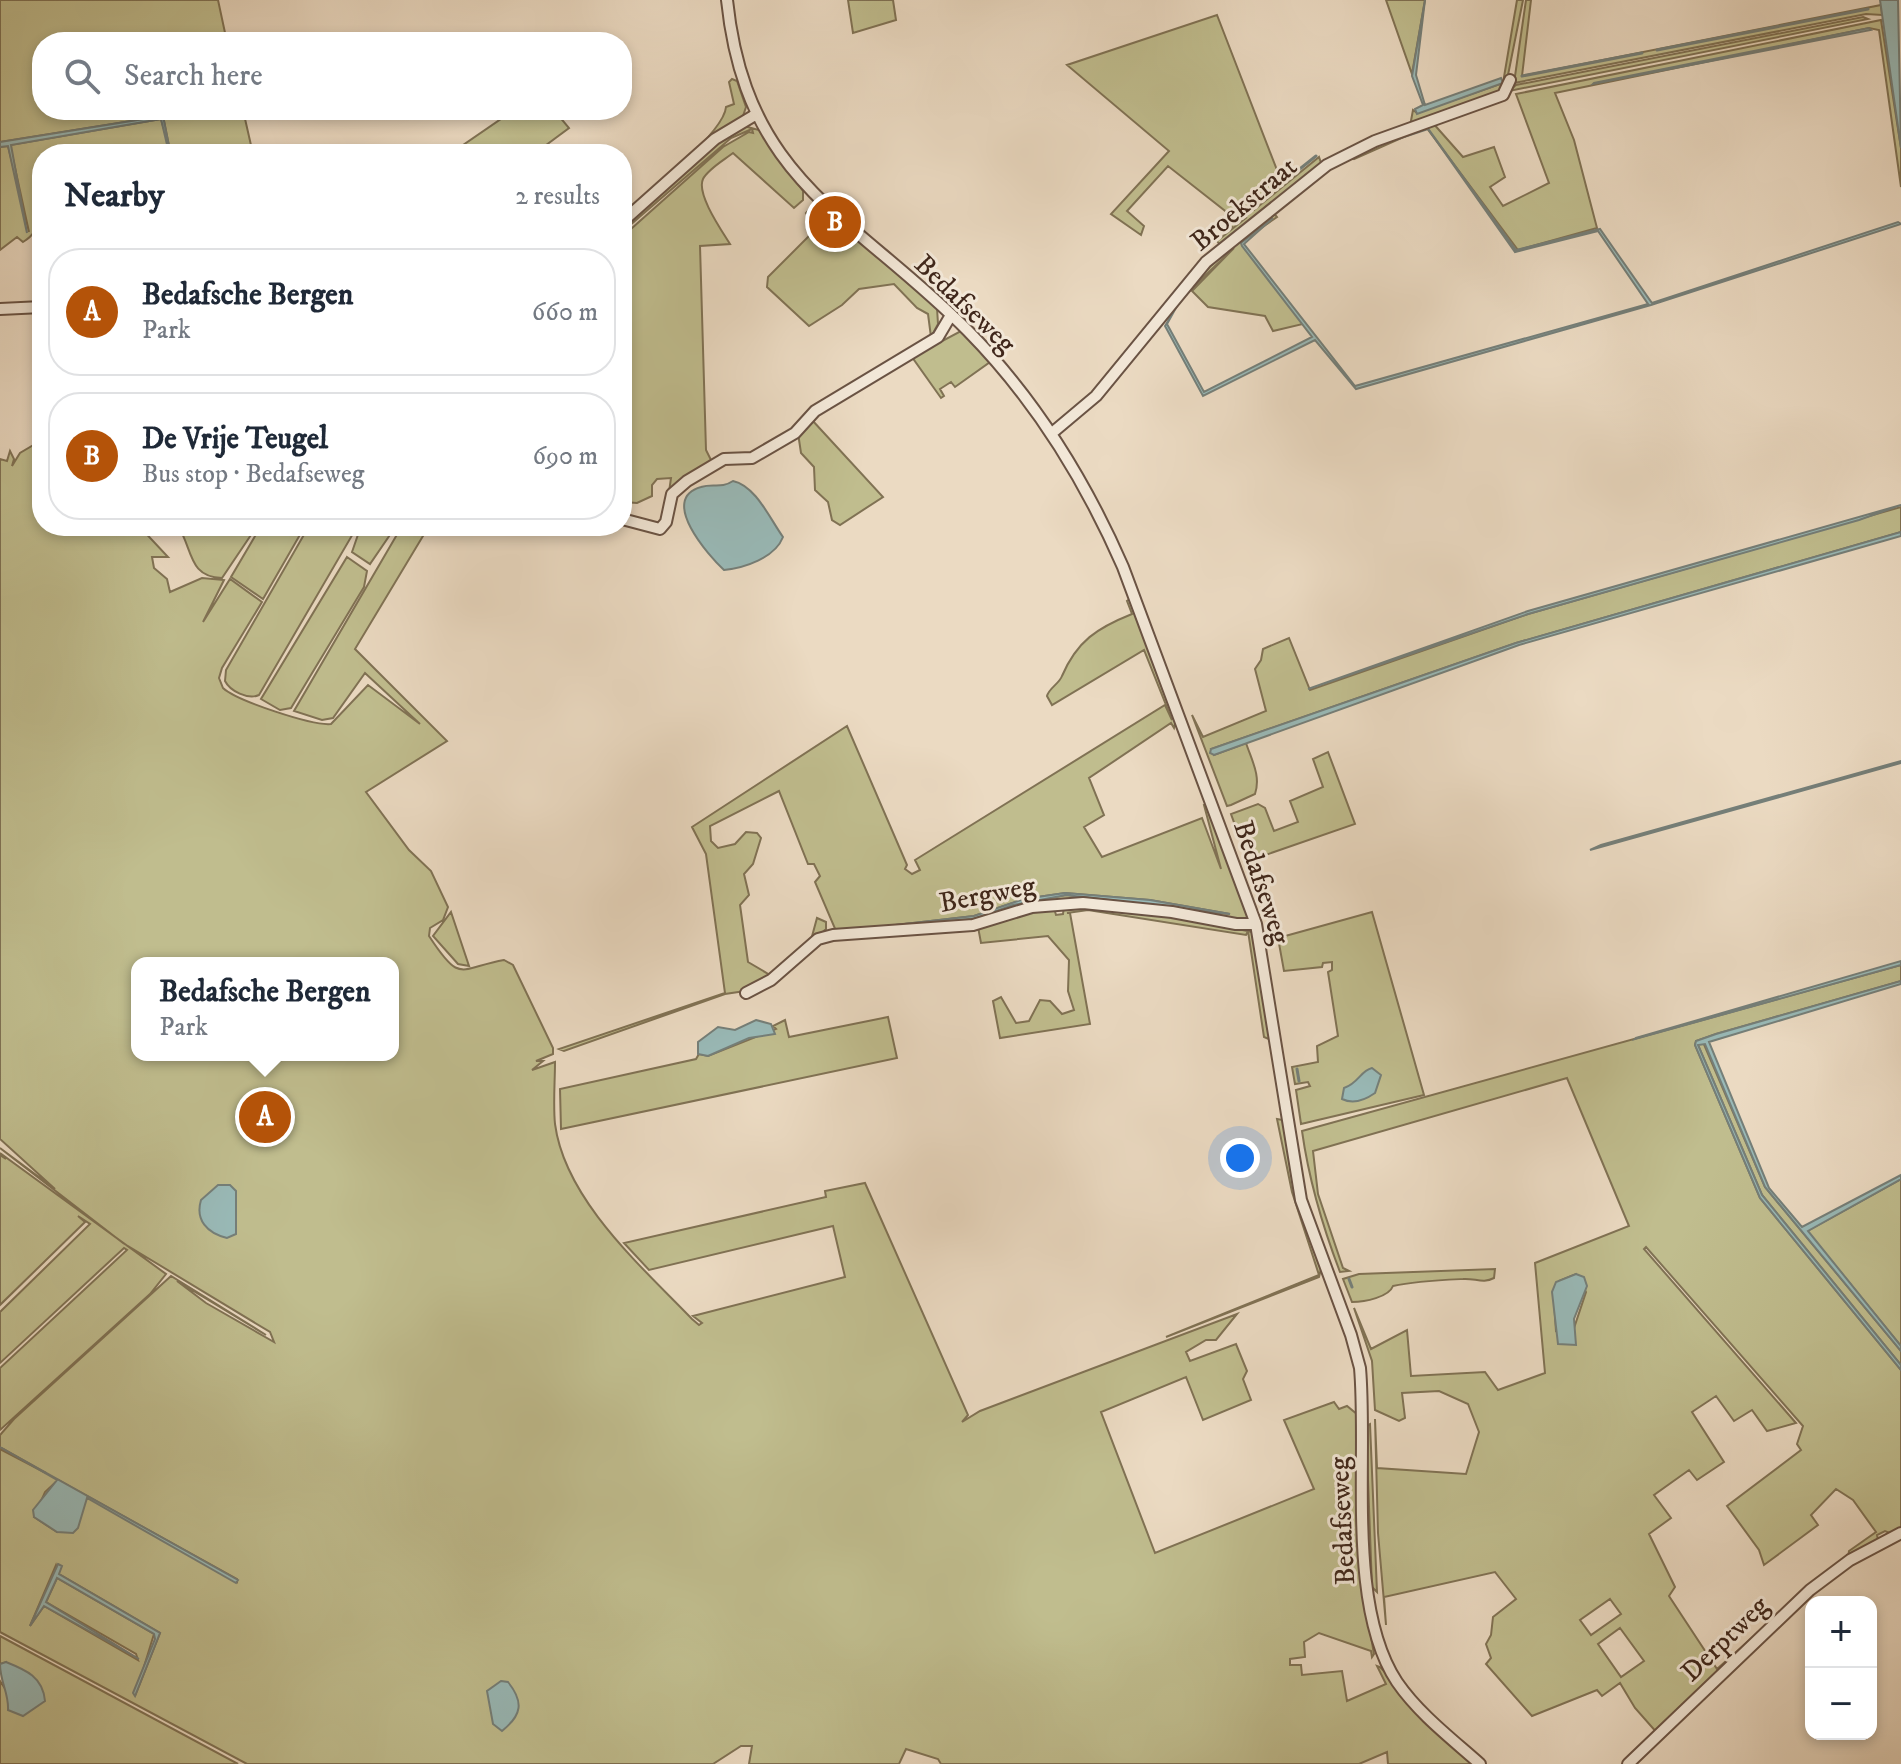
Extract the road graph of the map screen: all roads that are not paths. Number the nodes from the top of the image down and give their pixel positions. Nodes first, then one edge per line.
1 (727, 0) edge
2 (1510, 80) dead end
3 (755, 115) junction
4 (632, 213) edge
5 (32, 307) edge
6 (0, 309) edge
7 (951, 315) junction
8 (1052, 433) junction
9 (632, 522) edge
10 (1256, 924) junction
11 (746, 993) dead end
12 (1901, 1533) edge
13 (1480, 1764) edge
14 (1628, 1764) edge

1 - 3 street, Bedafseweg
2 - 8 street, Broekstraat
3 - 4 street
3 - 7 street, Bedafseweg
5 - 6 street
7 - 8 street, Bedafseweg
7 - 9 street
8 - 10 street, Bedafseweg
10 - 11 street, Bergweg
10 - 13 street, Bedafseweg
12 - 14 street, Derptweg

